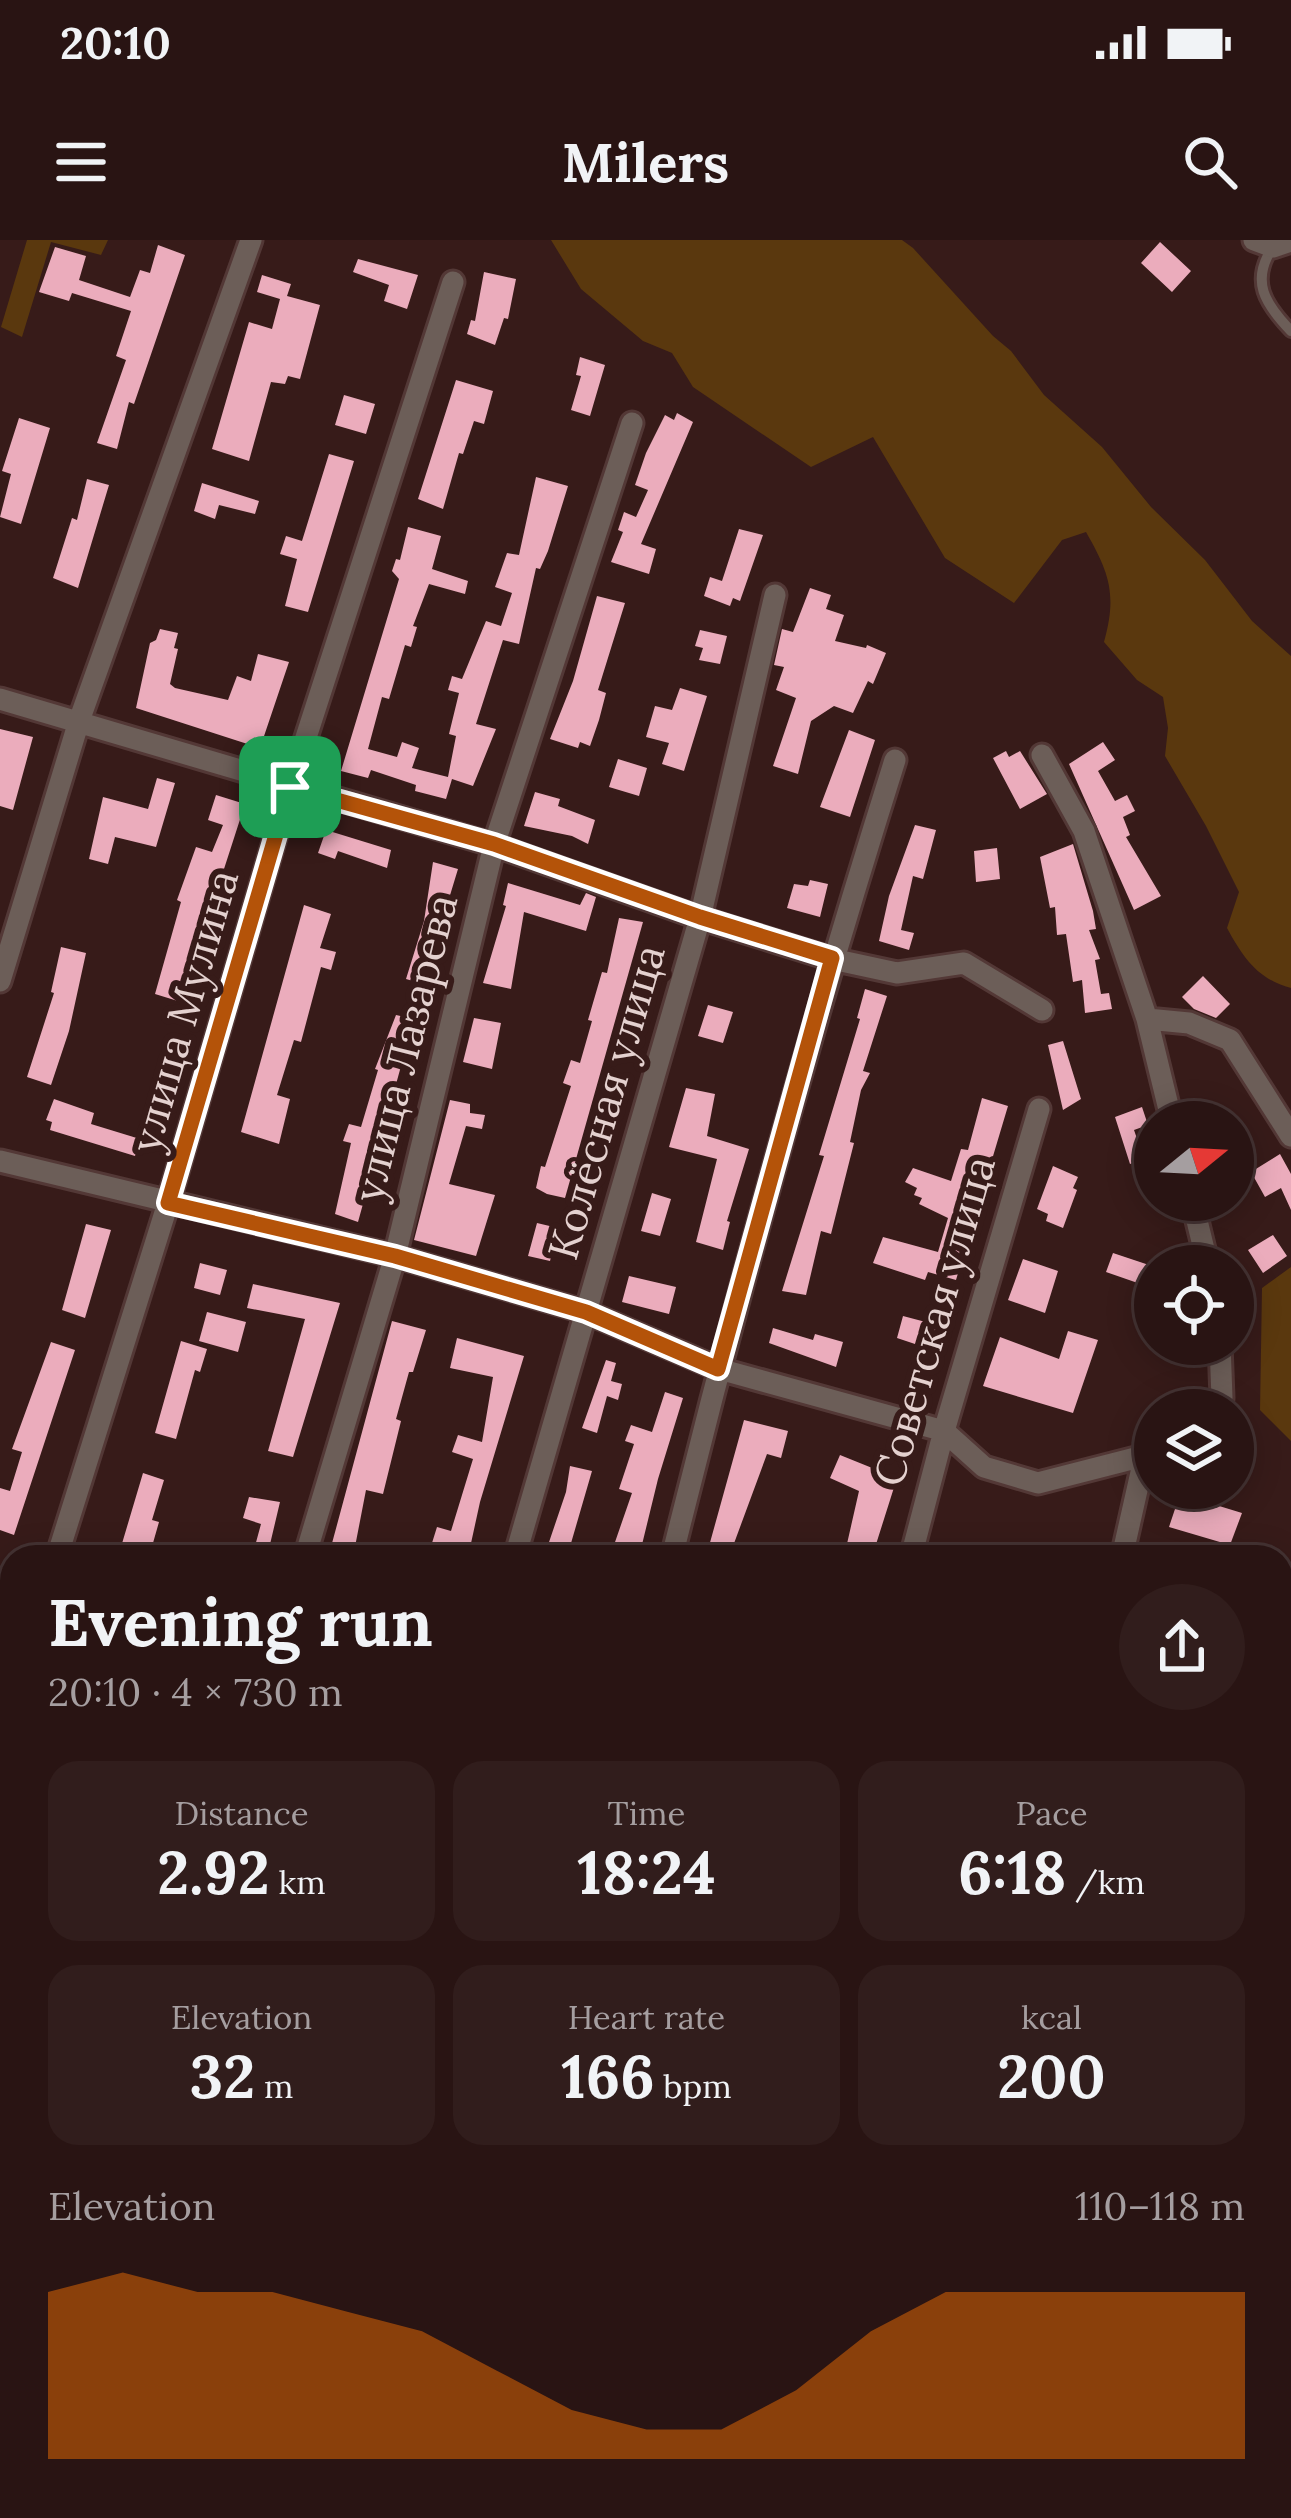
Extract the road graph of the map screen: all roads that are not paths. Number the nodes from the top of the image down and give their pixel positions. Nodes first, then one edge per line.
1 (251, 240) edge
2 (1273, 243) edge
3 (454, 282) dead end
4 (1291, 331) edge
5 (632, 423) dead end
6 (776, 596) dead end
7 (0, 699) edge
8 (79, 721) junction
9 (1042, 755) dead end
10 (895, 760) dead end
11 (290, 787) junction
12 (494, 844) junction
13 (700, 917) junction
14 (832, 958) junction
15 (0, 981) edge
16 (1042, 1010) dead end
17 (1147, 1019) junction
18 (1167, 1101) edge
19 (1040, 1109) dead end
20 (1291, 1136) edge
21 (0, 1161) edge
22 (168, 1203) junction
23 (395, 1256) junction
24 (586, 1312) junction
25 (718, 1369) junction
26 (944, 1431) junction
27 (1134, 1460) edge
28 (1135, 1509) edge
29 (61, 1545) edge
30 (309, 1545) edge
31 (518, 1545) edge
32 (676, 1545) edge
33 (914, 1545) edge
34 (1125, 1545) edge

1 - 8 street
2 - 4 lane
3 - 11 street, улица Мулина
5 - 12 street, улица Лазарева
6 - 13 street, Колёсная улица
7 - 8 street
8 - 11 street
8 - 15 street
9 - 17 street
10 - 14 street
11 - 12 street
11 - 22 street, улица Мулина
12 - 13 street
12 - 23 street, улица Лазарева
13 - 14 street
13 - 24 street, Колёсная улица
14 - 16 street
14 - 25 street
17 - 18 street
17 - 20 street
19 - 26 street, Советская улица
21 - 22 street
22 - 23 street
22 - 29 street, улица Мулина
23 - 24 street
23 - 30 street, улица Лазарева
24 - 25 street
24 - 31 street, Колёсная улица
25 - 26 street
25 - 32 street
26 - 27 street
26 - 33 street, Советская улица
28 - 34 street

